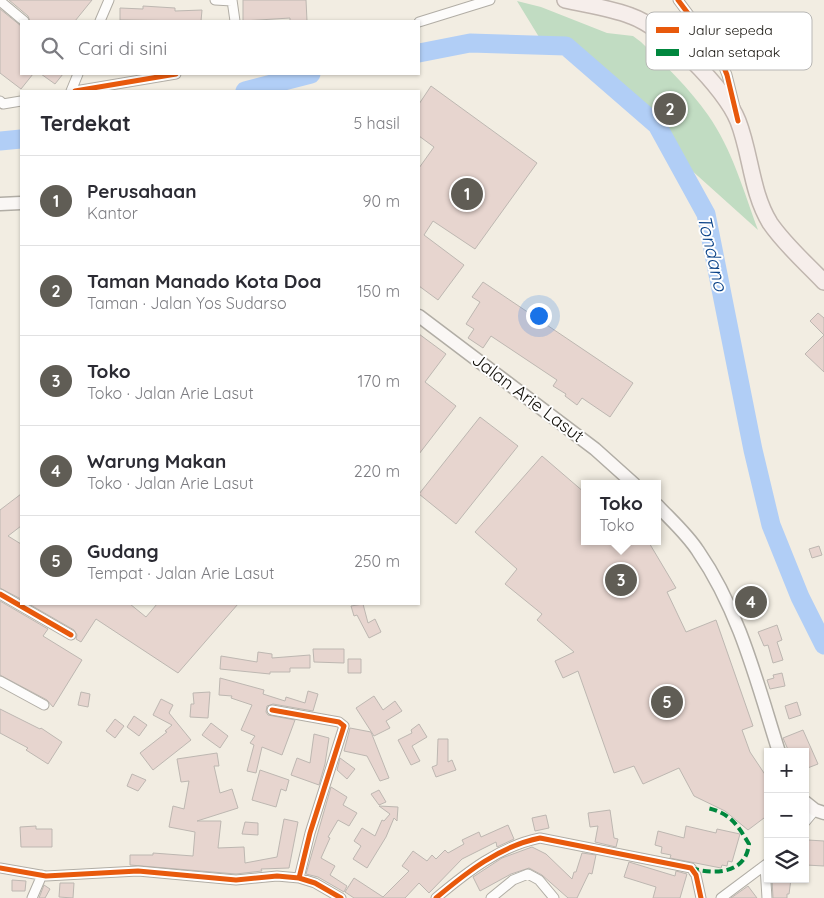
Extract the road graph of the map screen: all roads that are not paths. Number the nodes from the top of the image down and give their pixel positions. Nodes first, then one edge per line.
1 (109, 0) edge
2 (215, 0) edge
3 (490, 0) edge
4 (565, 0) edge
5 (678, 0) edge
6 (0, 1) edge
7 (232, 1) edge
8 (687, 12) edge
9 (23, 20) edge
10 (100, 20) edge
11 (234, 20) edge
12 (420, 22) edge
13 (646, 23) edge
14 (700, 70) edge
15 (725, 70) edge
16 (78, 75) edge
17 (170, 75) edge
18 (70, 90) edge
19 (82, 90) edge
20 (20, 100) edge
21 (1, 103) edge
22 (738, 122) junction
23 (20, 203) edge
24 (0, 204) edge
25 (824, 282) edge
26 (420, 317) edge
27 (629, 480) edge
28 (661, 509) edge
29 (0, 594) edge
30 (71, 635) dead end
31 (0, 681) edge
32 (44, 705) dead end
33 (272, 710) dead end
34 (778, 748) edge
35 (809, 805) edge
36 (820, 812) edge
37 (809, 819) edge
38 (764, 867) edge
39 (0, 868) edge
40 (42, 875) junction
41 (299, 878) junction
42 (766, 883) edge
43 (32, 898) edge
44 (341, 898) edge
45 (436, 898) edge
46 (491, 898) edge
47 (554, 898) edge
48 (701, 898) edge
49 (723, 898) edge
50 (766, 898) edge

1 - 10 street
2 - 7 street
3 - 12 street
4 - 13 highway
5 - 8 street
6 - 9 street
7 - 11 street
14 - 22 highway
15 - 22 street
16 - 18 street
17 - 19 street
20 - 21 street
22 - 25 highway
23 - 24 main road
26 - 27 main road, Jalan Arie Lasut
28 - 34 main road
29 - 30 street
31 - 32 street
33 - 41 street
35 - 36 main road
36 - 37 street
38 - 49 street
39 - 40 street
40 - 41 street
40 - 43 street
41 - 44 street
42 - 50 street
45 - 48 street
46 - 47 street

